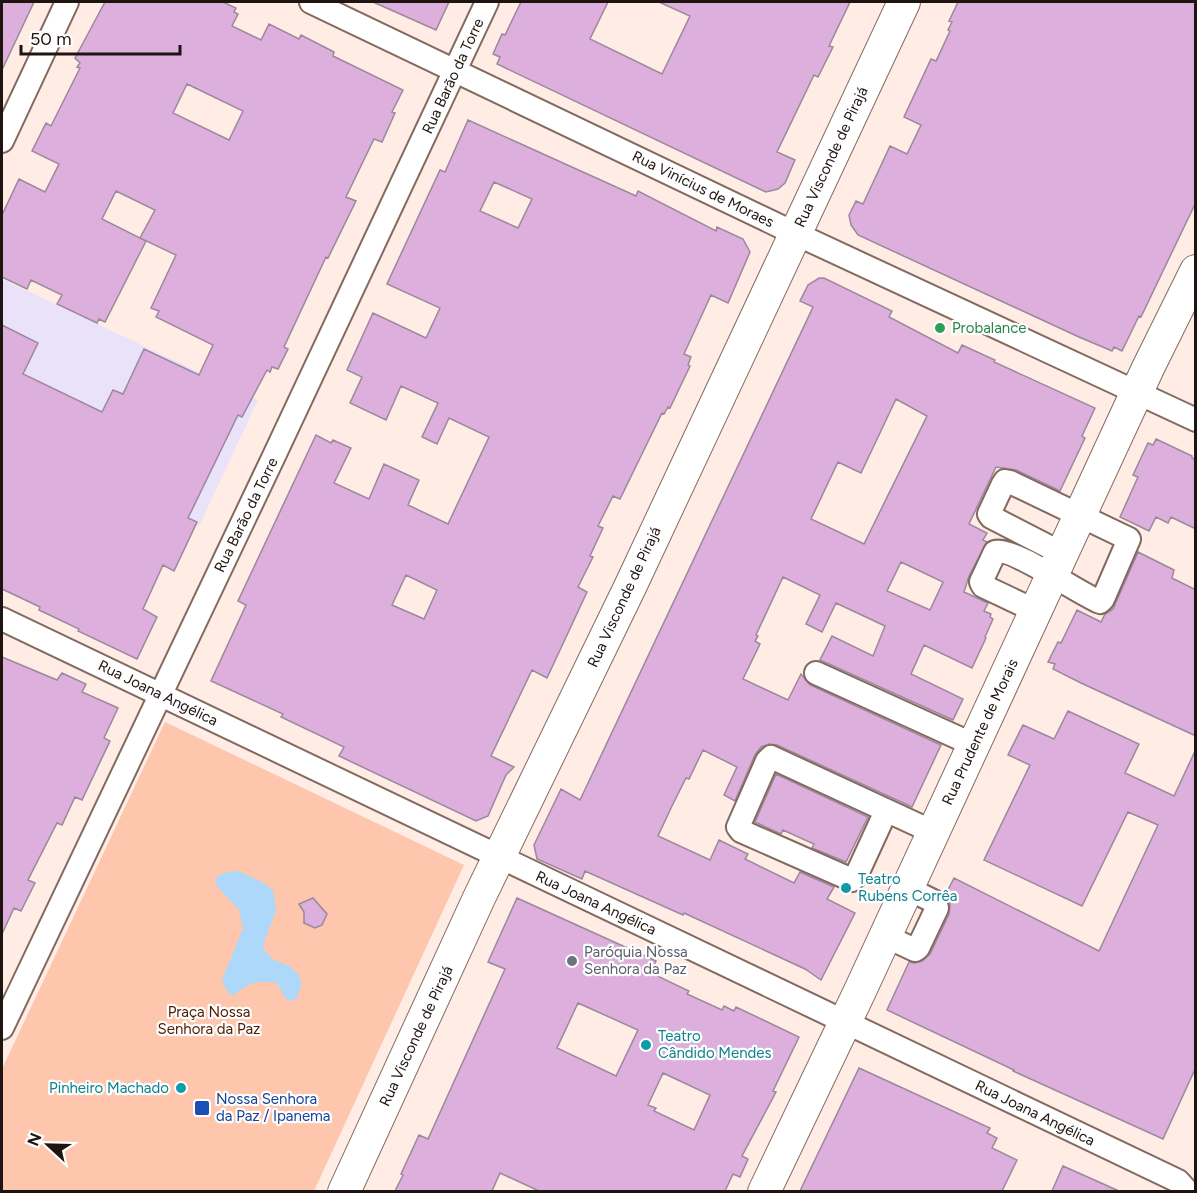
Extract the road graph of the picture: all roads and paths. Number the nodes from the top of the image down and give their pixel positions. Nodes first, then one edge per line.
1 (67, 2) edge
2 (311, 2) edge
3 (487, 2) edge
4 (904, 2) edge
5 (456, 71) junction
6 (2, 141) edge
7 (794, 233) junction
8 (1196, 271) edge
9 (1137, 394) junction
10 (1196, 420) edge
11 (1081, 515) junction
12 (1058, 564) junction
13 (1036, 610) junction
14 (2, 619) edge
15 (816, 673) dead end
16 (159, 694) junction
17 (974, 745) junction
18 (885, 811) junction
19 (933, 832) junction
20 (498, 858) junction
21 (844, 1021) junction
22 (2, 1028) edge
23 (344, 1191) edge
24 (764, 1191) edge
25 (1188, 1191) edge

1 - 6 street
2 - 5 street, Rua Vinícius de Moraes
3 - 5 street, Rua Barão da Torre
4 - 7 main road, Rua Visconde de Pirajá
5 - 7 street, Rua Vinícius de Moraes
5 - 16 street, Rua Barão da Torre
7 - 9 street, Rua Vinícius de Moraes
7 - 20 main road, Rua Visconde de Pirajá
8 - 9 main road, Rua Prudente de Morais
9 - 10 street, Rua Vinícius de Moraes
9 - 11 main road, Rua Prudente de Morais
11 - 12 main road, Rua Prudente de Morais
11 - 12 street
11 - 12 street
12 - 13 main road, Rua Prudente de Morais
12 - 13 street
13 - 17 main road, Rua Prudente de Morais
14 - 16 street, Rua Joana Angélica
15 - 17 street
16 - 20 street, Rua Joana Angélica
16 - 22 street, Rua Barão da Torre
17 - 19 main road, Rua Prudente de Morais
18 - 18 street
18 - 19 street
19 - 21 main road, Rua Prudente de Morais
20 - 21 street, Rua Joana Angélica
20 - 23 main road, Rua Visconde de Pirajá
21 - 24 main road, Rua Prudente de Morais
21 - 25 street, Rua Joana Angélica

